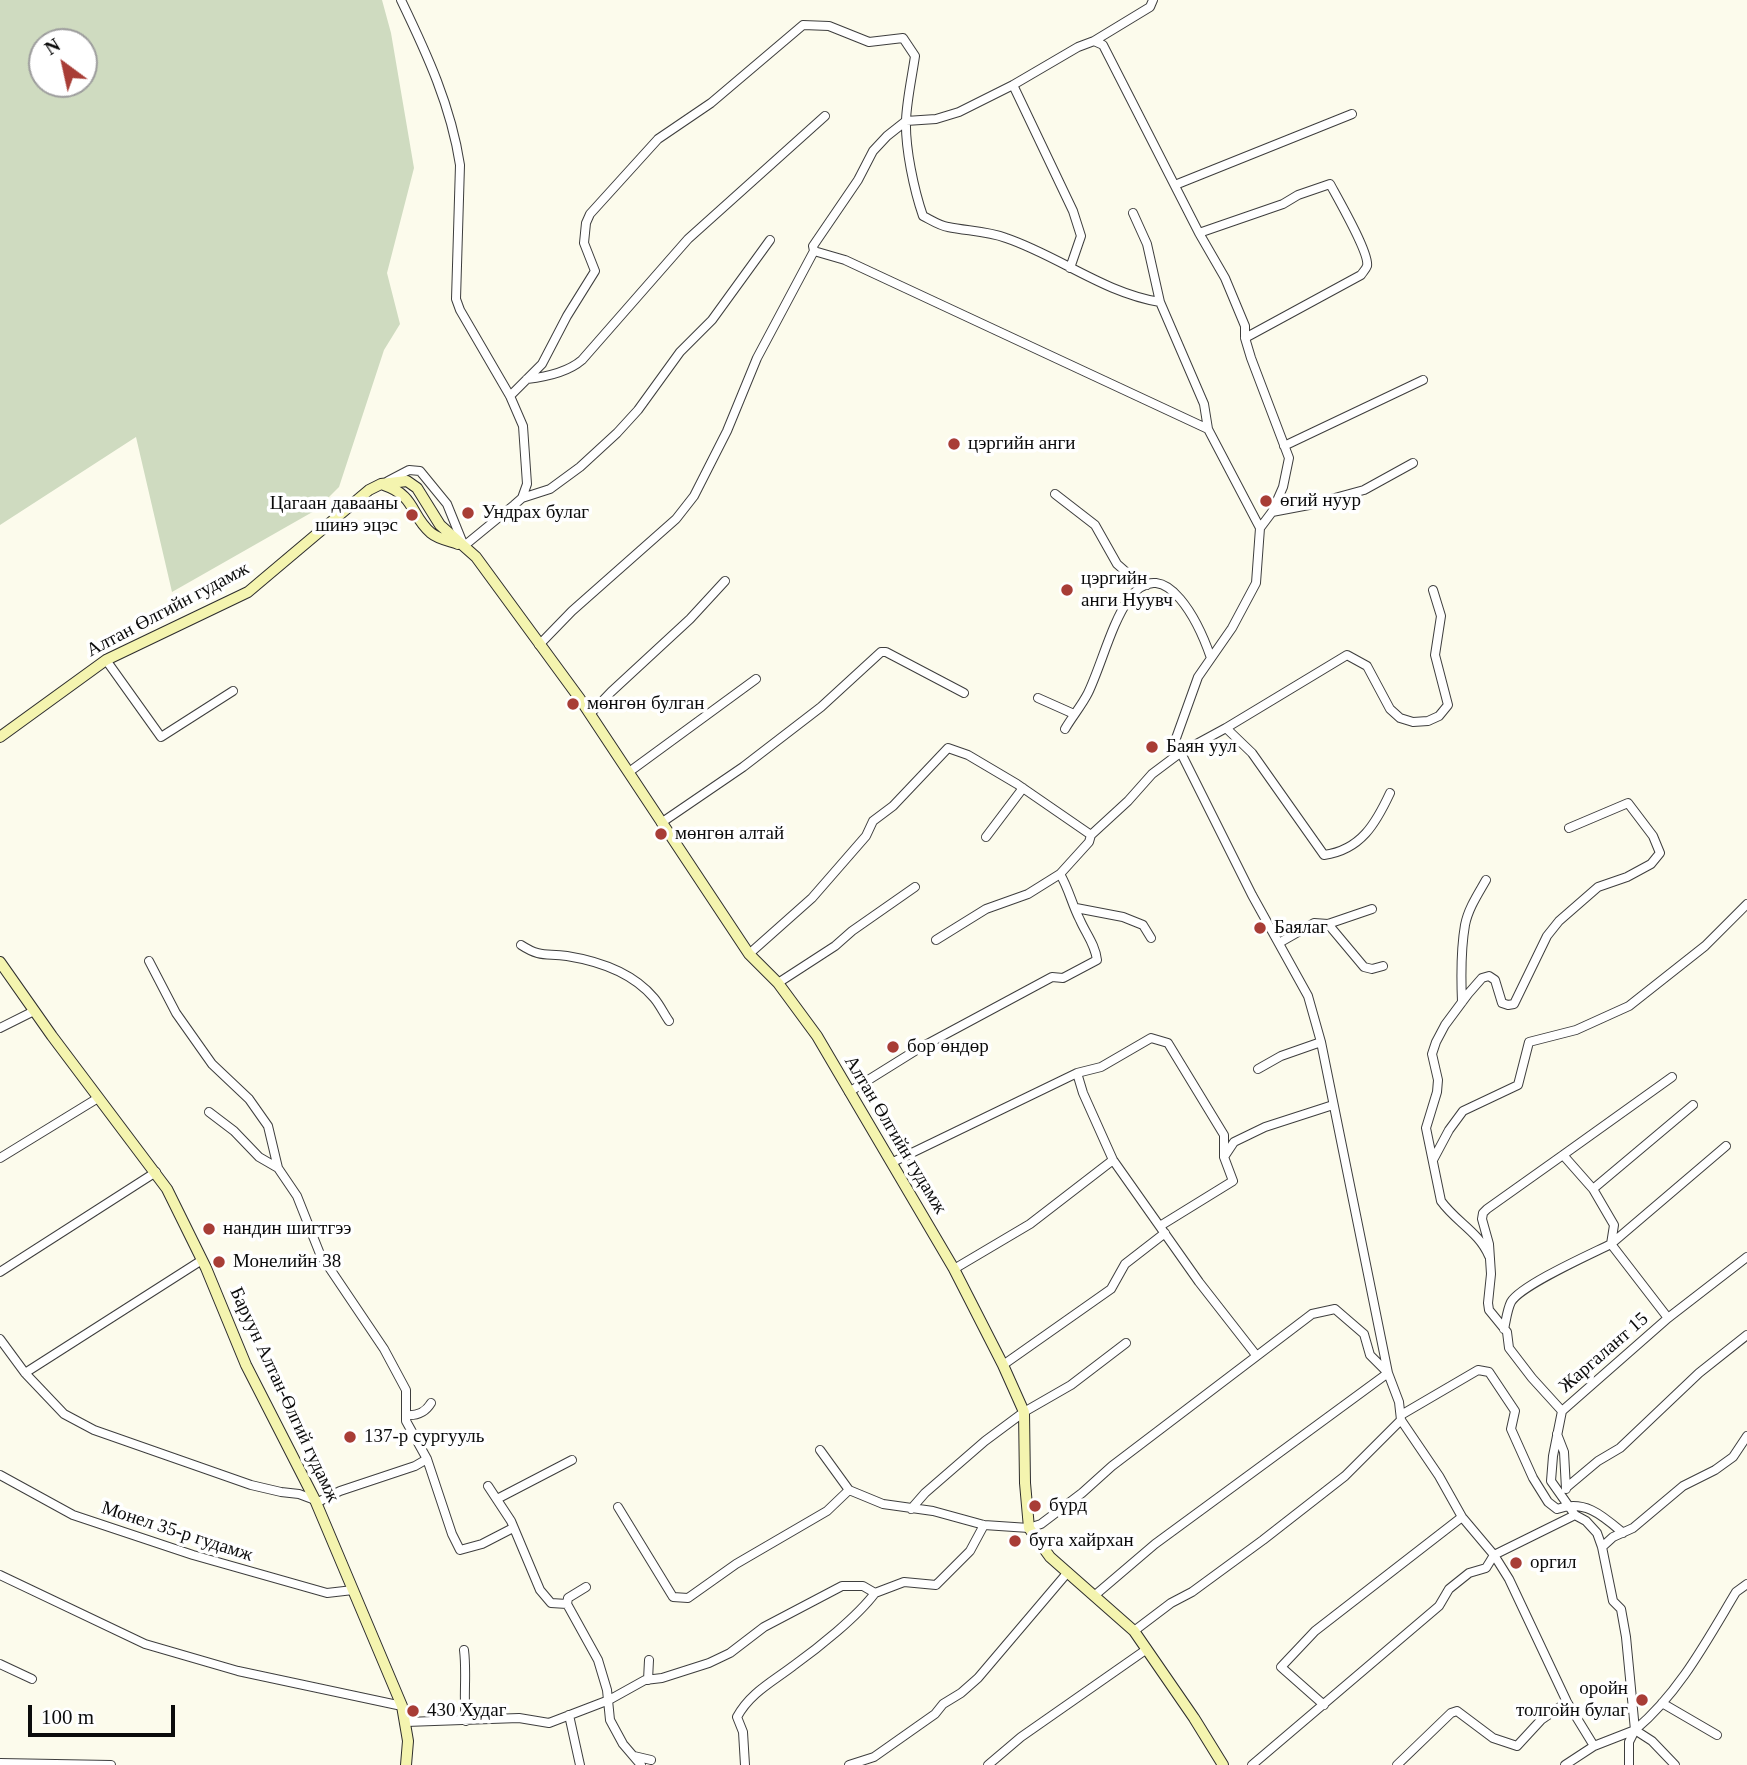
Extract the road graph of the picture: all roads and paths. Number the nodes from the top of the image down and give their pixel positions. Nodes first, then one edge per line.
1 (401, 0) edge
2 (1153, 0) edge
3 (1094, 41) junction
4 (1013, 85) junction
5 (1352, 114) dead end
6 (825, 116) dead end
7 (906, 121) junction
8 (1175, 185) junction
9 (1133, 213) dead end
10 (1199, 233) junction
11 (770, 240) dead end
12 (814, 251) junction
13 (1070, 268) junction
14 (1160, 302) junction
15 (1245, 338) junction
16 (527, 379) junction
17 (1423, 380) dead end
18 (510, 396) junction
19 (1208, 429) junction
20 (1284, 446) junction
21 (1413, 463) dead end
22 (382, 484) junction
23 (1055, 494) dead end
24 (522, 498) junction
25 (1272, 512) junction
26 (1260, 528) junction
27 (464, 546) junction
28 (725, 581) dead end
29 (1147, 585) junction
30 (1433, 590) dead end
31 (539, 645) junction
32 (1212, 658) junction
33 (106, 660) junction
34 (756, 679) dead end
35 (233, 691) dead end
36 (964, 693) dead end
37 (1038, 698) dead end
38 (590, 714) junction
39 (1074, 714) junction
40 (1226, 728) junction
41 (1065, 729) dead end
42 (0, 737) edge
43 (1180, 753) junction
44 (629, 772) junction
45 (1023, 788) junction
46 (1390, 793) dead end
47 (662, 823) junction
48 (1569, 828) dead end
49 (1091, 835) junction
50 (986, 837) dead end
51 (1060, 874) junction
52 (1486, 880) dead end
53 (915, 887) dead end
54 (1747, 904) edge
55 (1076, 908) junction
56 (1372, 909) dead end
57 (1328, 924) junction
58 (1151, 938) dead end
59 (936, 940) dead end
60 (1279, 943) junction
61 (521, 945) dead end
62 (749, 954) junction
63 (149, 961) dead end
64 (0, 962) edge
65 (1383, 966) dead end
66 (778, 983) junction
67 (1462, 1002) junction
68 (34, 1011) junction
69 (668, 1021) dead end
70 (0, 1028) edge
71 (1321, 1042) junction
72 (1258, 1069) dead end
73 (1077, 1073) junction
74 (1672, 1077) dead end
75 (849, 1092) junction
76 (99, 1098) junction
77 (1333, 1105) junction
78 (1693, 1105) dead end
79 (209, 1112) dead end
80 (1726, 1146) dead end
81 (1563, 1155) junction
82 (1224, 1157) junction
83 (0, 1158) edge
84 (1113, 1160) junction
85 (1433, 1160) junction
86 (893, 1162) junction
87 (278, 1168) junction
88 (156, 1172) junction
89 (1593, 1189) junction
90 (1162, 1230) junction
91 (1611, 1244) junction
92 (1489, 1256) junction
93 (1747, 1257) edge
94 (202, 1260) junction
95 (954, 1269) junction
96 (0, 1272) edge
97 (1668, 1318) junction
98 (1504, 1329) junction
99 (1747, 1335) edge
100 (0, 1339) edge
101 (1126, 1343) dead end
102 (1256, 1355) junction
103 (1003, 1365) junction
104 (25, 1373) junction
105 (1388, 1373) junction
106 (431, 1403) dead end
107 (1562, 1411) junction
108 (1024, 1412) junction
109 (406, 1415) junction
110 (1401, 1417) junction
111 (1557, 1434) junction
112 (1747, 1436) edge
113 (820, 1450) dead end
114 (427, 1459) junction
115 (572, 1460) dead end
116 (0, 1475) edge
117 (488, 1486) dead end
118 (1567, 1487) junction
119 (849, 1490) junction
120 (497, 1499) junction
121 (316, 1502) junction
122 (1565, 1502) junction
123 (618, 1507) dead end
124 (911, 1509) junction
125 (1574, 1515) junction
126 (1462, 1517) junction
127 (984, 1525) junction
128 (513, 1528) junction
129 (1029, 1528) junction
130 (1623, 1533) junction
131 (1602, 1547) junction
132 (1494, 1555) junction
133 (1068, 1572) junction
134 (0, 1575) edge
135 (1747, 1584) edge
136 (586, 1587) dead end
137 (353, 1590) junction
138 (875, 1593) junction
139 (1094, 1595) junction
140 (567, 1604) junction
141 (1134, 1631) junction
142 (1147, 1649) junction
143 (464, 1650) dead end
144 (649, 1660) dead end
145 (0, 1664) edge
146 (32, 1679) dead end
147 (648, 1680) junction
148 (609, 1700) junction
149 (1567, 1702) junction
150 (1662, 1703) junction
151 (1324, 1705) junction
152 (402, 1706) junction
153 (569, 1715) junction
154 (466, 1721) junction
155 (406, 1722) junction
156 (1634, 1730) junction
157 (1717, 1735) dead end
158 (1594, 1746) junction
159 (634, 1756) junction
160 (651, 1760) dead end
161 (0, 1763) edge
162 (111, 1765) edge
163 (406, 1765) edge
164 (580, 1765) edge
165 (641, 1765) edge
166 (745, 1765) edge
167 (849, 1765) edge
168 (988, 1765) edge
169 (1223, 1765) edge
170 (1252, 1765) edge
171 (1397, 1765) edge
172 (1564, 1765) edge
173 (1629, 1765) edge
174 (1675, 1765) edge

1 - 18 street
2 - 3 street
3 - 4 street
3 - 8 street
4 - 7 street
4 - 13 street
5 - 8 street
6 - 16 street
7 - 12 street
7 - 13 street
7 - 16 street
8 - 10 street
9 - 14 street
10 - 15 street
10 - 15 street
11 - 24 street
12 - 19 street
12 - 31 street
13 - 14 street
14 - 19 street
15 - 20 street
16 - 18 street
17 - 20 street
18 - 24 street
19 - 26 street
20 - 25 street
21 - 25 street
22 - 27 main road, Алтан Өлгийн гудамж
22 - 27 street
22 - 33 main road, Алтан Өлгийн гудамж
23 - 29 street
24 - 27 street
25 - 26 street
26 - 32 street
27 - 31 main road, Алтан Өлгийн гудамж
28 - 38 street
29 - 32 street
29 - 39 street
30 - 40 street
31 - 38 main road, Алтан Өлгийн гудамж
32 - 43 street
33 - 35 street
33 - 42 main road, Алтан Өлгийн гудамж
34 - 44 street
36 - 47 street
37 - 39 street
38 - 44 main road, Алтан Өлгийн гудамж
39 - 41 street
40 - 43 street
40 - 46 street
43 - 49 street
43 - 60 street
44 - 47 main road, Алтан Өлгийн гудамж
45 - 49 street
45 - 50 street
45 - 62 street
47 - 62 main road, Алтан Өлгийн гудамж
48 - 67 street
49 - 51 street
51 - 55 street
51 - 59 street
52 - 67 street
53 - 66 street
54 - 85 street
55 - 58 street
55 - 75 street
56 - 57 street
57 - 60 street
57 - 65 street
60 - 71 street
61 - 69 street
62 - 66 main road, Алтан Өлгийн гудамж
63 - 87 street
64 - 68 main road, Баруун Алтан-Өлгий гудамж
66 - 75 main road, Алтан Өлгийн гудамж
67 - 85 street
68 - 70 street
68 - 76 main road, Баруун Алтан-Өлгий гудамж
71 - 72 street
71 - 77 street
73 - 82 street
73 - 84 street
73 - 86 street
74 - 81 street
75 - 86 main road, Алтан Өлгийн гудамж
76 - 83 street
76 - 88 main road, Баруун Алтан-Өлгий гудамж
77 - 82 street
77 - 105 street
78 - 89 street
79 - 87 street
80 - 91 street
81 - 89 street
81 - 92 street
82 - 90 street
84 - 90 street
84 - 95 street
85 - 92 street
86 - 95 main road, Алтан Өлгийн гудамж
87 - 109 street
88 - 94 main road, Баруун Алтан-Өлгий гудамж
88 - 96 street
89 - 91 street
90 - 102 street
90 - 103 street
91 - 97 street
91 - 98 street
92 - 98 street
93 - 97 street, Жаргалант 15
94 - 104 street
94 - 121 main road, Баруун Алтан-Өлгий гудамж
95 - 103 main road, Алтан Өлгийн гудамж
97 - 107 street, Жаргалант 15
98 - 107 street
99 - 118 street
100 - 104 street
101 - 108 street
102 - 105 street
102 - 129 street
103 - 108 main road, Алтан Өлгийн гудамж
104 - 121 street
105 - 110 street
105 - 139 street
106 - 109 street
107 - 111 street, Жаргалант 15
108 - 124 street
108 - 129 main road, Алтан Өлгийн гудамж
109 - 114 street
110 - 122 street
110 - 126 street
110 - 141 street
111 - 118 street
111 - 122 street, Жаргалант 15
112 - 130 street
113 - 119 street
114 - 121 street
114 - 128 street
115 - 120 street
116 - 137 street, Монел 35-р гудамж
117 - 120 street
118 - 122 street
119 - 123 street
119 - 124 street
120 - 128 street
121 - 137 main road, Баруун Алтан-Өлгий гудамж
122 - 125 street, Жаргалант 15
122 - 130 street
124 - 127 street
125 - 131 street, Жаргалант 15
125 - 132 street
126 - 132 street
126 - 151 street
127 - 129 street
127 - 138 street
128 - 140 street
129 - 133 main road
130 - 131 street
131 - 156 street
132 - 149 street
132 - 151 street
133 - 139 main road
133 - 167 street
134 - 152 street
135 - 150 street
136 - 140 street
137 - 152 main road, Баруун Алтан-Өлгий гудамж
138 - 147 street
138 - 166 street
139 - 141 main road
140 - 148 street
141 - 142 main road
142 - 168 street
142 - 169 main road
143 - 154 street
144 - 147 street
145 - 146 street
147 - 148 street
148 - 153 street
148 - 159 street
149 - 158 street
149 - 171 street
150 - 156 street
150 - 157 street
151 - 170 street
152 - 155 main road, Баруун Алтан-Өлгий гудамж
153 - 154 street
153 - 164 street
154 - 155 street
155 - 163 main road, Баруун Алтан-Өлгий гудамж
156 - 158 street
156 - 173 street
156 - 174 street
158 - 172 street
159 - 160 street
159 - 165 street
161 - 162 street

